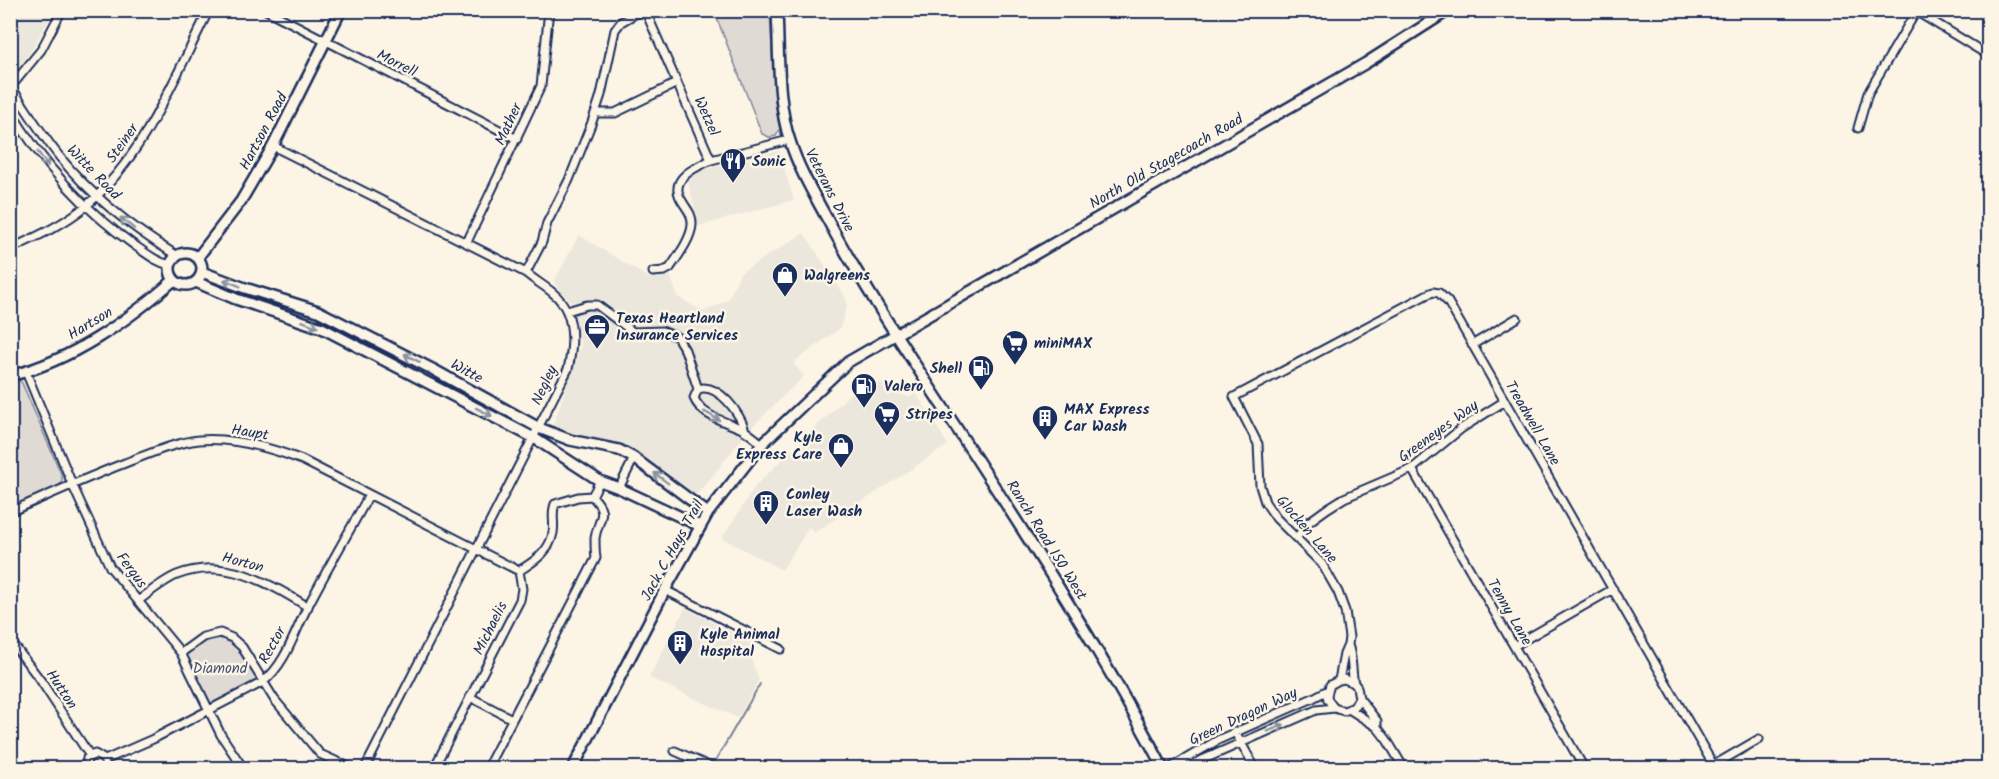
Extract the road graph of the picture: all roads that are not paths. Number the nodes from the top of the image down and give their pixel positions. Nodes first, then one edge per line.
1 (62, 10) edge
2 (209, 10) edge
3 (266, 10) edge
4 (341, 10) edge
5 (549, 10) edge
6 (643, 10) edge
7 (777, 10) edge
8 (1449, 10) edge
9 (1916, 11) edge
10 (325, 41) junction
11 (1989, 55) edge
12 (677, 83) junction
13 (11, 87) edge
14 (10, 110) edge
15 (595, 112) junction
16 (1858, 128) dead end
17 (517, 139) junction
18 (789, 140) junction
19 (273, 146) junction
20 (711, 160) junction
21 (97, 195) junction
22 (85, 206) junction
23 (467, 242) junction
24 (10, 249) edge
25 (176, 255) junction
26 (198, 257) junction
27 (170, 266) junction
28 (202, 272) junction
29 (652, 272) dead end
30 (526, 273) junction
31 (174, 280) junction
32 (196, 282) junction
33 (284, 300) junction
34 (567, 310) junction
35 (281, 313) junction
36 (1517, 318) dead end
37 (896, 334) junction
38 (368, 336) junction
39 (1472, 345) junction
40 (362, 348) junction
41 (26, 372) junction
42 (10, 376) edge
43 (698, 389) junction
44 (1234, 398) joint
45 (1505, 401) junction
46 (539, 428) junction
47 (745, 431) junction
48 (534, 438) junction
49 (762, 444) junction
50 (634, 458) junction
51 (1412, 469) junction
52 (600, 481) junction
53 (72, 484) junction
54 (620, 488) junction
55 (369, 495) junction
56 (592, 496) junction
57 (10, 512) edge
58 (708, 513) junction
59 (700, 526) junction
60 (1297, 537) junction
61 (476, 549) junction
62 (519, 571) junction
63 (1613, 589) junction
64 (665, 590) junction
65 (138, 601) junction
66 (308, 607) junction
67 (10, 640) edge
68 (1348, 645) junction
69 (1514, 646) junction
70 (781, 649) dead end
71 (181, 652) junction
72 (1339, 680) junction
73 (263, 682) junction
74 (1354, 683) junction
75 (1328, 690) junction
76 (470, 697) junction
77 (1359, 698) junction
78 (1334, 708) junction
79 (1349, 710) junction
80 (208, 711) junction
81 (512, 719) junction
82 (1377, 727) junction
83 (1235, 732) junction
84 (1759, 740) dead end
85 (1241, 743) junction
86 (675, 751) dead end
87 (90, 756) junction
88 (105, 760) junction
89 (86, 768) edge
90 (105, 768) edge
91 (243, 768) edge
92 (351, 768) edge
93 (365, 768) edge
94 (434, 768) edge
95 (487, 768) edge
96 (573, 768) edge
97 (713, 768) edge
98 (1163, 768) edge
99 (1170, 768) edge
100 (1184, 768) edge
101 (1255, 768) edge
102 (1404, 768) edge
103 (1584, 768) edge
104 (1713, 768) edge

1 - 13 street
2 - 21 street, Steiner
3 - 10 street, Morrell
4 - 10 street, Hartson Road
5 - 17 street, Mather
6 - 12 street, Wetzel
6 - 15 street
7 - 18 street, Veterans Drive
8 - 37 street, North Old Stagecoach Road
9 - 11 street
9 - 16 street
10 - 17 street, Morrell
10 - 19 street, Hartson Road
12 - 15 street
12 - 20 street, Wetzel
13 - 21 street, Witte Road
14 -> 22 street, Witte Road
15 - 30 street
17 - 23 street, Mather
18 - 20 street, Wetzel
18 - 37 street, Veterans Drive
19 - 23 street
19 - 26 street, Hartson Road
20 - 29 street
21 - 22 street, Steiner
25 -> 21 street, Witte Road
22 - 24 street, Steiner
22 - 27 street, Witte Road
23 - 30 street
25 - 26 street
25 - 27 street
26 - 28 street
27 - 31 street
28 - 32 street
33 -> 28 street, Witte
30 - 34 street
31 - 32 street
31 - 41 street, Hartson
32 - 35 street, Witte
33 - 35 street
33 - 38 street, Witte
34 - 43 street
34 - 46 street, Negley
35 -> 40 street, Witte
36 - 39 street
37 - 49 street, Jack C Hays Trail
37 - 98 street, Ranch Road 150 West
38 - 40 street
46 -> 38 street, Witte
39 - 44 street, Treadwell Lane
39 - 45 street, Treadwell Lane
40 -> 48 street, Witte
41 - 42 street, Hartson
41 - 53 street, Fergus
43 - 47 street
43 -> 47 street
44 - 60 street, Glocken Lane
45 - 51 street, Greeneyes Way
45 - 63 street, Treadwell Lane
46 - 48 street, Negley
46 - 50 street, Witte
47 - 49 street
48 - 52 street, Witte
48 - 61 street, Negley
49 - 58 street, Jack C Hays Trail
50 - 54 street
58 -> 50 street, Witte
51 - 60 street, Greeneyes Way
51 - 69 street, Tenny Lane
52 - 54 street, Witte
52 - 56 street
53 - 55 street, Haupt
53 - 57 street, Haupt
53 - 65 street, Fergus
54 - 59 street, Witte
55 - 61 street, Haupt
55 - 66 street, Rector
56 - 62 street
56 - 81 street
58 - 59 street, Jack C Hays Trail
59 - 64 street, Jack C Hays Trail
60 - 68 street, Glocken Lane
61 - 62 street, Haupt
61 - 93 street, Negley
62 - 76 street, Michaelis
63 - 69 street
63 - 104 street, Treadwell Lane
64 - 70 street
64 - 96 street, Jack C Hays Trail
65 - 66 street, Horton
65 - 71 street, Fergus
66 - 73 street, Rector
67 - 87 street, Hutton
68 - 72 street, Glocken Lane
68 - 74 street, Glocken Lane
69 - 103 street, Tenny Lane
71 - 73 street
71 - 80 street, Fergus
72 - 74 street
72 - 75 street
73 - 80 street, Rector
73 - 92 street
74 - 77 street
75 - 78 street
75 - 83 street, Green Dragon Way
76 - 81 street
76 - 94 street, Michaelis
77 - 79 street
77 - 82 street
78 - 79 street
85 -> 78 street, Green Dragon Way
79 - 82 street
80 - 88 street, Rector
80 - 91 street, Fergus
81 - 95 street
82 - 102 street
83 - 85 street
83 - 99 street, Green Dragon Way
84 - 104 street
85 - 100 street, Green Dragon Way
85 - 101 street
86 - 97 street
87 - 88 street
87 - 89 street
88 - 90 street

